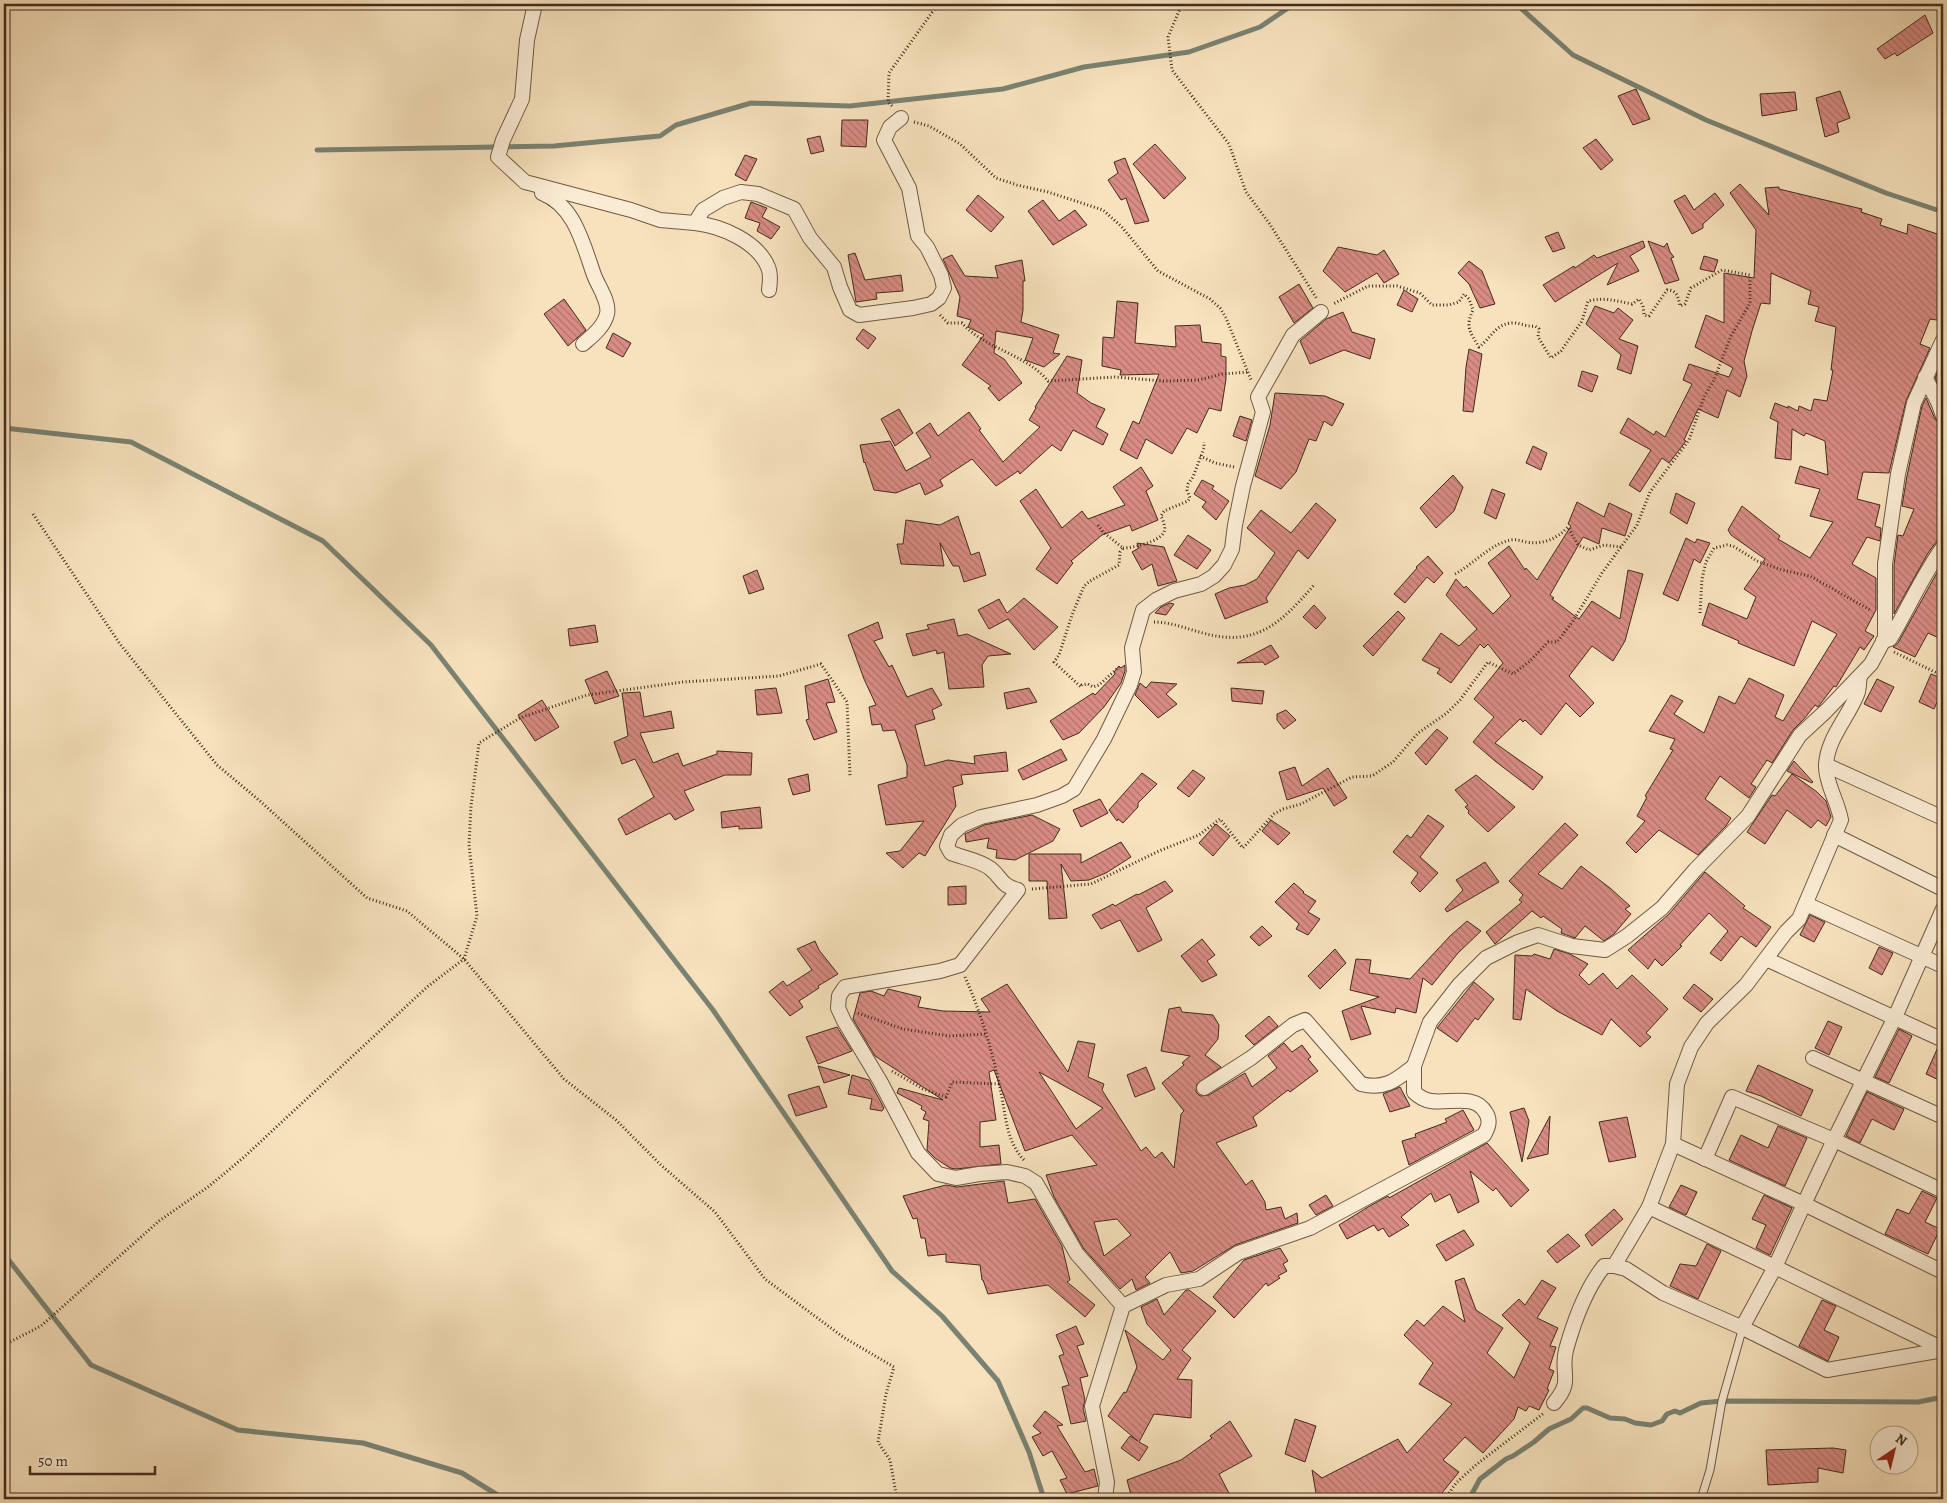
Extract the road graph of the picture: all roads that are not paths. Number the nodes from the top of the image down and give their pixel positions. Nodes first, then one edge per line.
1 (535, 4) edge
2 (902, 118) road end
3 (531, 184) junction
4 (695, 223) junction
5 (769, 290) dead end
6 (1321, 312) road end
7 (1943, 340) edge
8 (583, 344) dead end
9 (1925, 378) junction
10 (1943, 416) edge
11 (1943, 547) edge
12 (1882, 643) junction
13 (1860, 676) junction
14 (1826, 765) junction
15 (1943, 818) edge
16 (1834, 835) junction
17 (1943, 889) edge
18 (1806, 904) junction
19 (1943, 909) edge
20 (1921, 956) junction
21 (1766, 959) junction
22 (1943, 966) edge
23 (1895, 1017) junction
24 (1943, 1040) edge
25 (1814, 1058) dead end
26 (1414, 1066) junction
27 (1863, 1080) junction
28 (1204, 1088) dead end
29 (1943, 1117) edge
30 (1834, 1140) junction
31 (1672, 1144) junction
32 (1705, 1159) junction
33 (1943, 1192) edge
34 (1804, 1204) junction
35 (1649, 1207) junction
36 (1614, 1266) junction
37 (1775, 1267) junction
38 (1943, 1272) edge
39 (1123, 1306) junction
40 (1744, 1326) junction
41 (1943, 1349) edge
42 (1554, 1403) road end
43 (1105, 1499) edge
44 (1701, 1499) edge

1 - 3 street
2 - 4 street
3 - 4 street
3 - 8 street
4 - 5 street
6 - 39 street
7 - 9 street
9 - 10 street
9 - 12 street
11 - 12 street
12 - 13 street
13 - 14 street
13 - 26 street
14 - 15 street
14 - 16 street
16 - 17 street
16 - 18 street
18 - 20 street
18 - 21 street
19 - 20 street
20 - 22 street
20 - 23 street
21 - 23 street
21 - 31 street
23 - 24 street
23 - 27 street
25 - 27 street
26 - 28 street
26 - 39 street
27 - 29 street
27 - 30 street
30 - 32 street
30 - 33 street
30 - 34 street
31 - 32 street
31 - 35 street
32 - 34 street
34 - 37 street
34 - 38 street
35 - 36 street
35 - 37 street
36 - 40 street
36 - 42 street
37 - 40 street
37 - 41 street
39 - 43 street
40 - 41 street
40 - 44 lane

